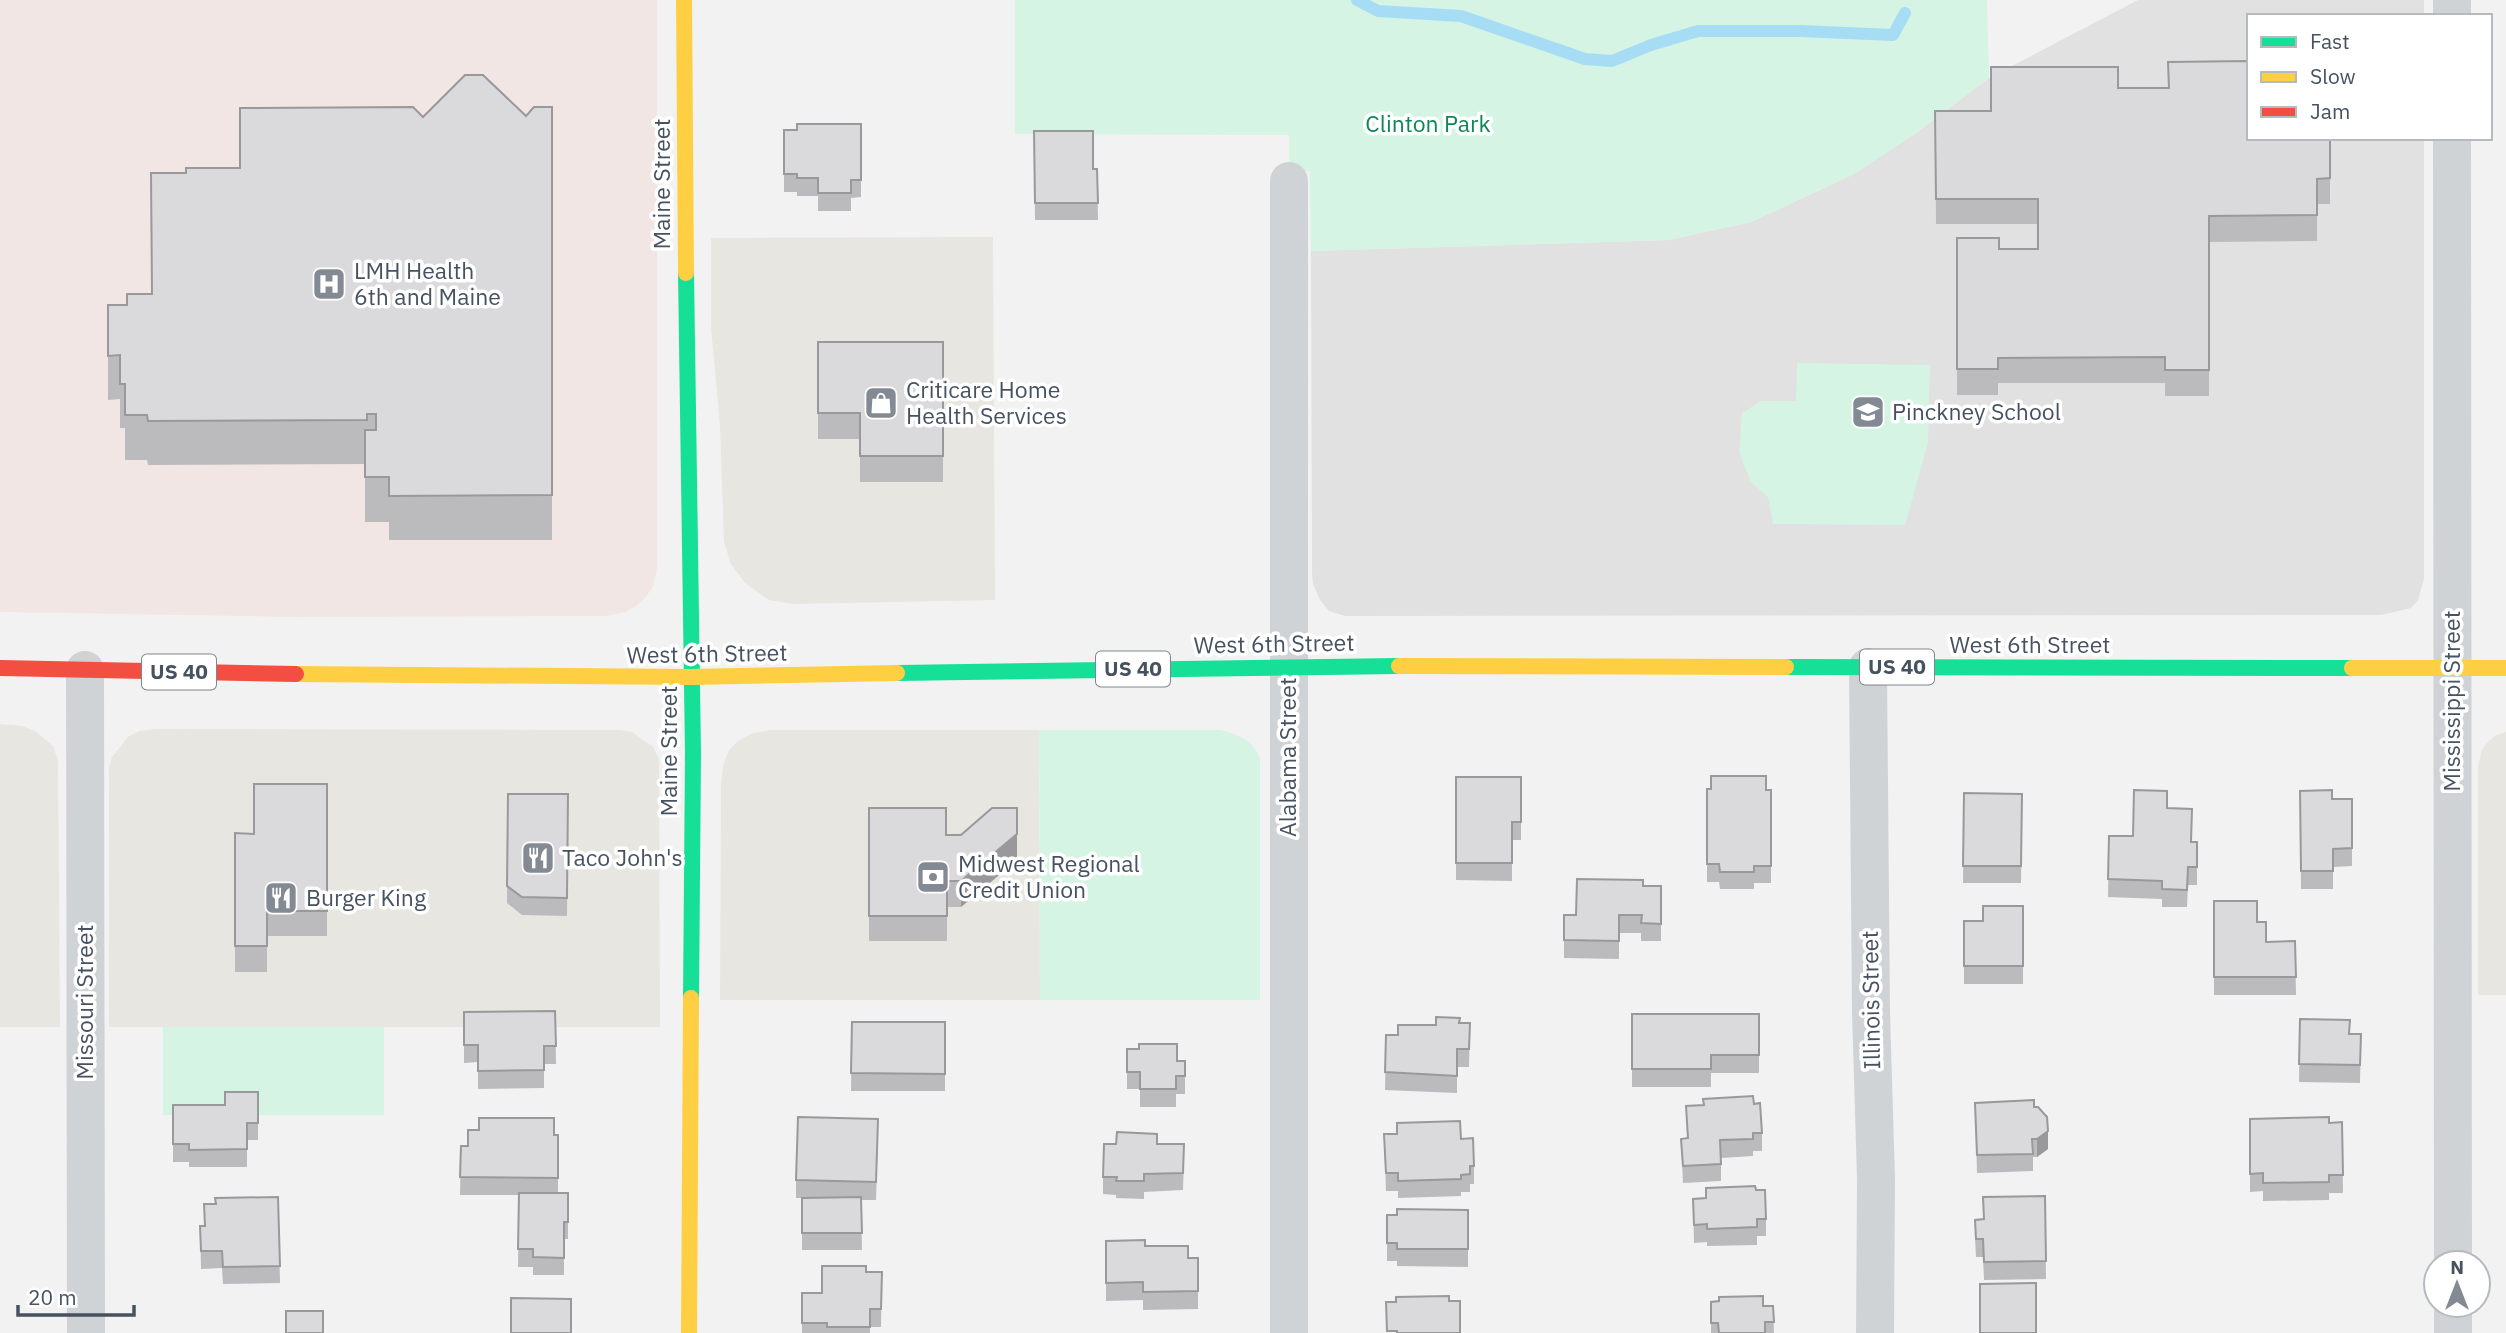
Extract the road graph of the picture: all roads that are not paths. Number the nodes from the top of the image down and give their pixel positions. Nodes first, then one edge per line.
1 (684, 0) edge
2 (2452, 140) edge
3 (1289, 181) dead end
4 (1289, 666) junction
5 (1868, 667) junction
6 (0, 668) edge
7 (2452, 668) junction
8 (2506, 668) edge
9 (85, 670) junction
10 (691, 677) junction
11 (2453, 1249) edge
12 (86, 1333) edge
13 (689, 1333) edge
14 (1289, 1333) edge
15 (1875, 1333) edge

1 - 10 main road, Maine Street
2 - 7 street, Mississippi Street
3 - 4 street, Alabama Street
4 - 5 main road, West 6th Street / US 40
4 - 10 main road, West 6th Street / US 40
4 - 14 street, Alabama Street
5 - 7 main road, West 6th Street / US 40
5 - 15 street, Illinois Street
6 - 9 main road, West 6th Street / US 40
7 - 8 main road, West 6th Street / US 40
7 - 11 street, Mississippi Street
9 - 10 main road, West 6th Street / US 40
9 - 12 street, Missouri Street
10 - 13 main road, Maine Street

